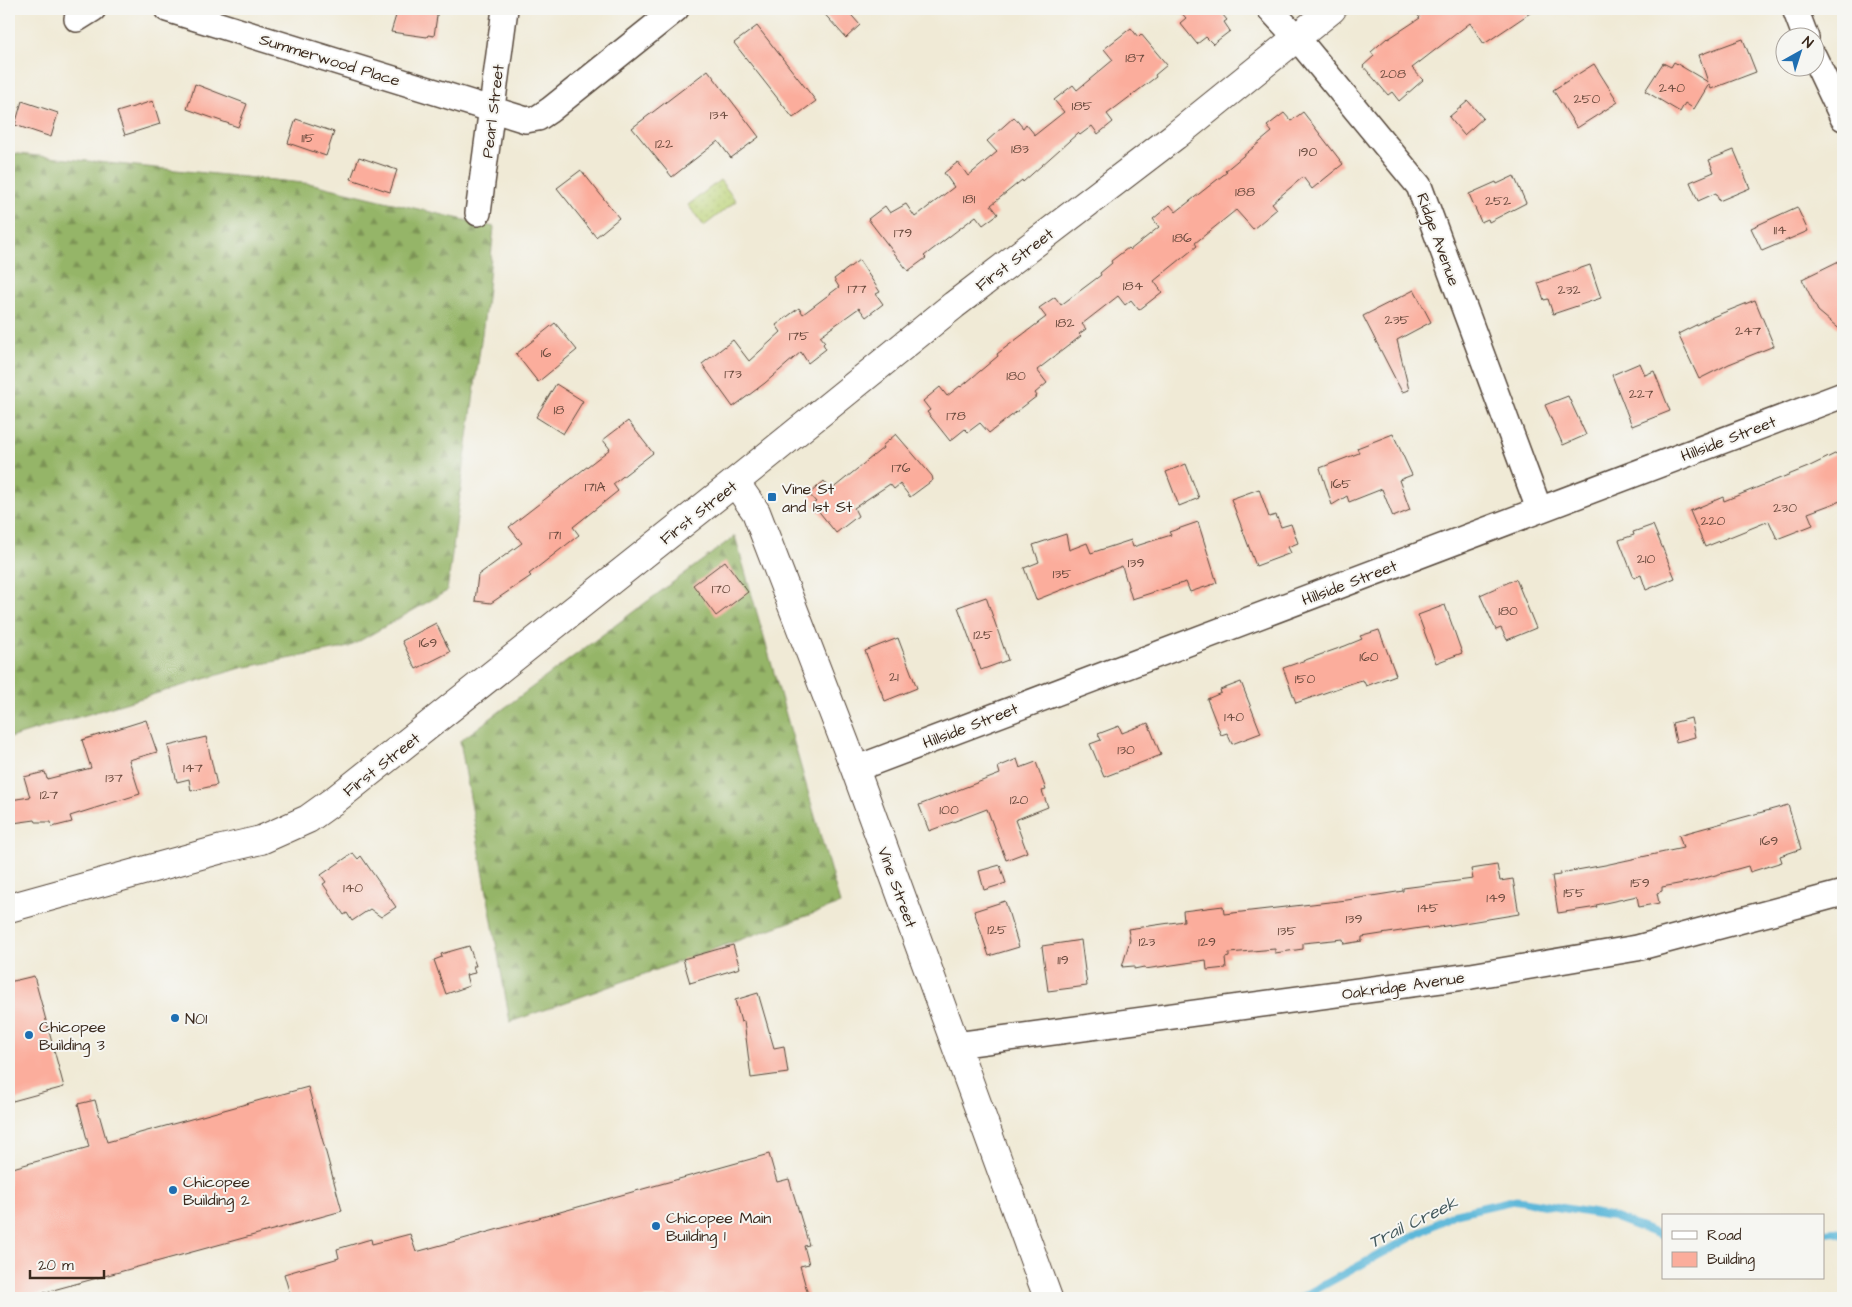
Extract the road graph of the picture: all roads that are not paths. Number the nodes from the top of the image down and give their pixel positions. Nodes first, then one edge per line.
1 (167, 9) edge
2 (505, 9) edge
3 (676, 9) edge
4 (1270, 9) edge
5 (1332, 9) edge
6 (1795, 9) edge
7 (1802, 28) edge
8 (1297, 38) junction
9 (1824, 78) edge
10 (493, 110) junction
11 (1843, 118) edge
12 (478, 213) dead end
13 (1843, 395) edge
14 (735, 482) junction
15 (1539, 509) junction
16 (855, 769) junction
17 (1843, 893) edge
18 (9, 908) edge
19 (956, 1045) junction
20 (1045, 1289) edge

1 - 10 street, Summerwood Place
2 - 10 street, Pearl Street
3 - 10 street, Summerwood Place
4 - 8 street, Ridge Avenue
5 - 8 street, First Street
6 - 7 street
8 - 14 street, First Street
8 - 15 street, Ridge Avenue
9 - 11 street
10 - 12 street, Pearl Street
13 - 15 street, Hillside Street
14 - 16 street, Vine Street
14 - 18 street, First Street
15 - 16 street, Hillside Street
16 - 19 street, Vine Street
17 - 19 street, Oakridge Avenue
19 - 20 street, Vine Street

